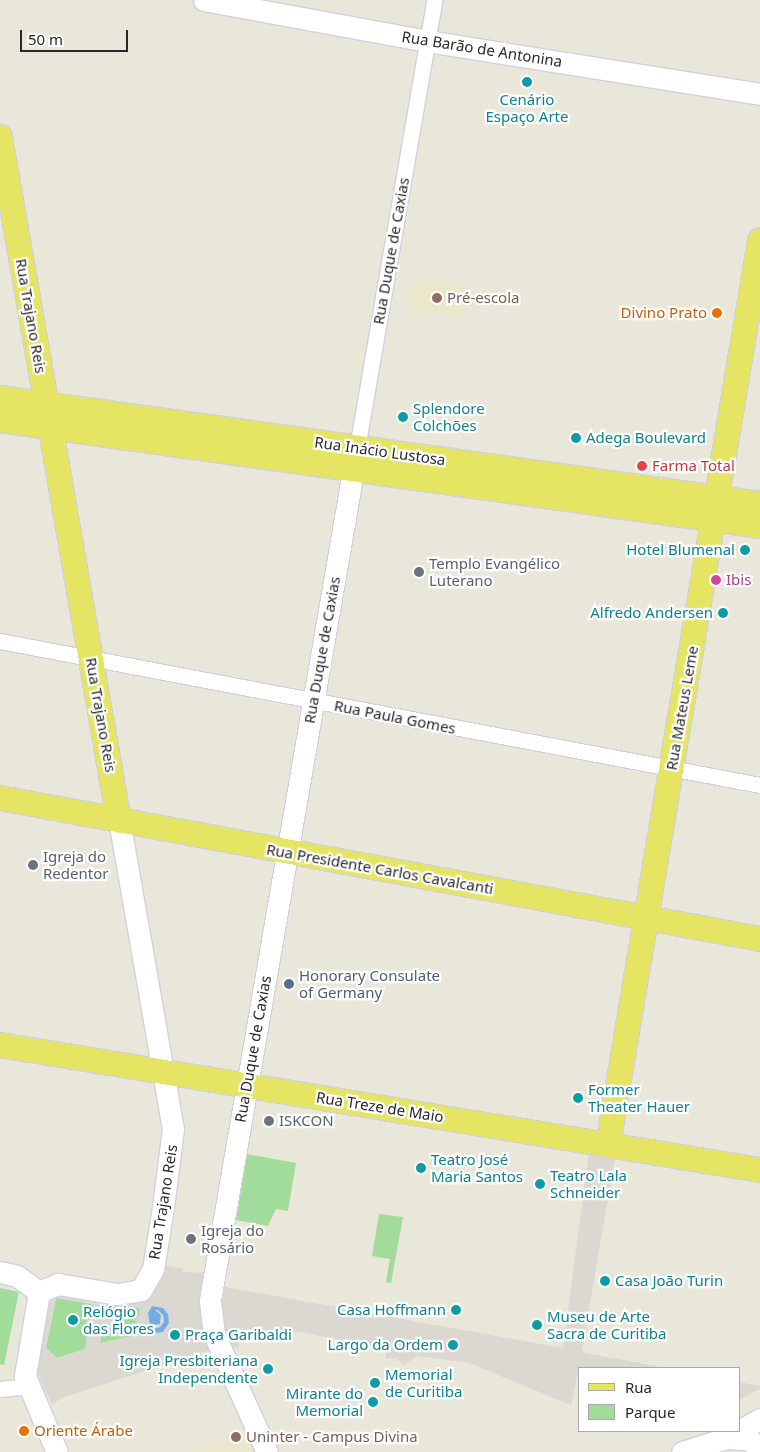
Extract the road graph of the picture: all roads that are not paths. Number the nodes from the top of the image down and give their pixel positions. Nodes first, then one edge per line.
1 (204, 0) edge
2 (434, 0) edge
3 (427, 41) junction
4 (760, 94) edge
5 (0, 137) edge
6 (760, 241) edge
7 (0, 398) edge
8 (49, 416) junction
9 (0, 420) edge
10 (355, 459) junction
11 (760, 504) edge
12 (716, 509) junction
13 (760, 526) edge
14 (0, 642) edge
15 (91, 659) junction
16 (313, 701) junction
17 (671, 770) junction
18 (760, 786) edge
19 (0, 798) edge
20 (119, 821) junction
21 (287, 852) junction
22 (647, 918) junction
23 (760, 939) edge
24 (0, 1045) edge
25 (163, 1072) junction
26 (247, 1086) junction
27 (608, 1145) junction
28 (760, 1170) edge
29 (0, 1272) edge
30 (39, 1292) junction
31 (27, 1386) junction
32 (0, 1389) edge
33 (760, 1419) edge
34 (740, 1431) edge
35 (737, 1432) edge
36 (727, 1438) junction
37 (760, 1446) edge
38 (57, 1452) edge
39 (267, 1452) edge
40 (682, 1452) edge

1 - 3 street, Rua Barão de Antonina
2 - 3 street, Rua Duque de Caxias
3 - 4 street, Rua Barão de Antonina
3 - 10 street, Rua Duque de Caxias
5 - 8 main road, Rua Trajano Reis
6 - 12 main road, Rua Mateus Leme
7 - 8 main road, Rua Inácio Lustosa
8 - 9 main road, Rua Inácio Lustosa
8 - 10 main road, Rua Inácio Lustosa
8 - 15 main road, Rua Trajano Reis
10 - 12 main road, Rua Inácio Lustosa
10 - 16 street, Rua Duque de Caxias
11 - 12 main road, Rua Inácio Lustosa
12 - 13 main road, Rua Inácio Lustosa
12 - 17 main road, Rua Mateus Leme
14 - 15 street, Rua Paula Gomes
15 - 16 street, Rua Paula Gomes
15 - 20 main road, Rua Trajano Reis
16 - 17 street, Rua Paula Gomes
16 - 21 street, Rua Duque de Caxias
17 - 18 street, Rua Paula Gomes
17 - 22 main road, Rua Mateus Leme
19 - 20 main road, Rua Presidente Carlos Cavalcanti
20 - 21 main road, Rua Presidente Carlos Cavalcanti
20 - 25 street, Rua Trajano Reis
21 - 22 main road, Rua Presidente Carlos Cavalcanti
21 - 26 street, Rua Duque de Caxias
22 - 23 main road, Rua Presidente Carlos Cavalcanti
22 - 27 main road, Rua Mateus Leme
24 - 25 main road, Rua Treze de Maio
25 - 26 main road, Rua Treze de Maio
25 - 30 street, Rua Trajano Reis
26 - 27 main road, Rua Treze de Maio
26 - 39 street, Rua Duque de Caxias
27 - 28 main road, Rua Treze de Maio
29 - 30 street
30 - 31 street
31 - 32 street
31 - 38 street
33 - 34 street
35 - 36 street
36 - 37 street
36 - 40 street

